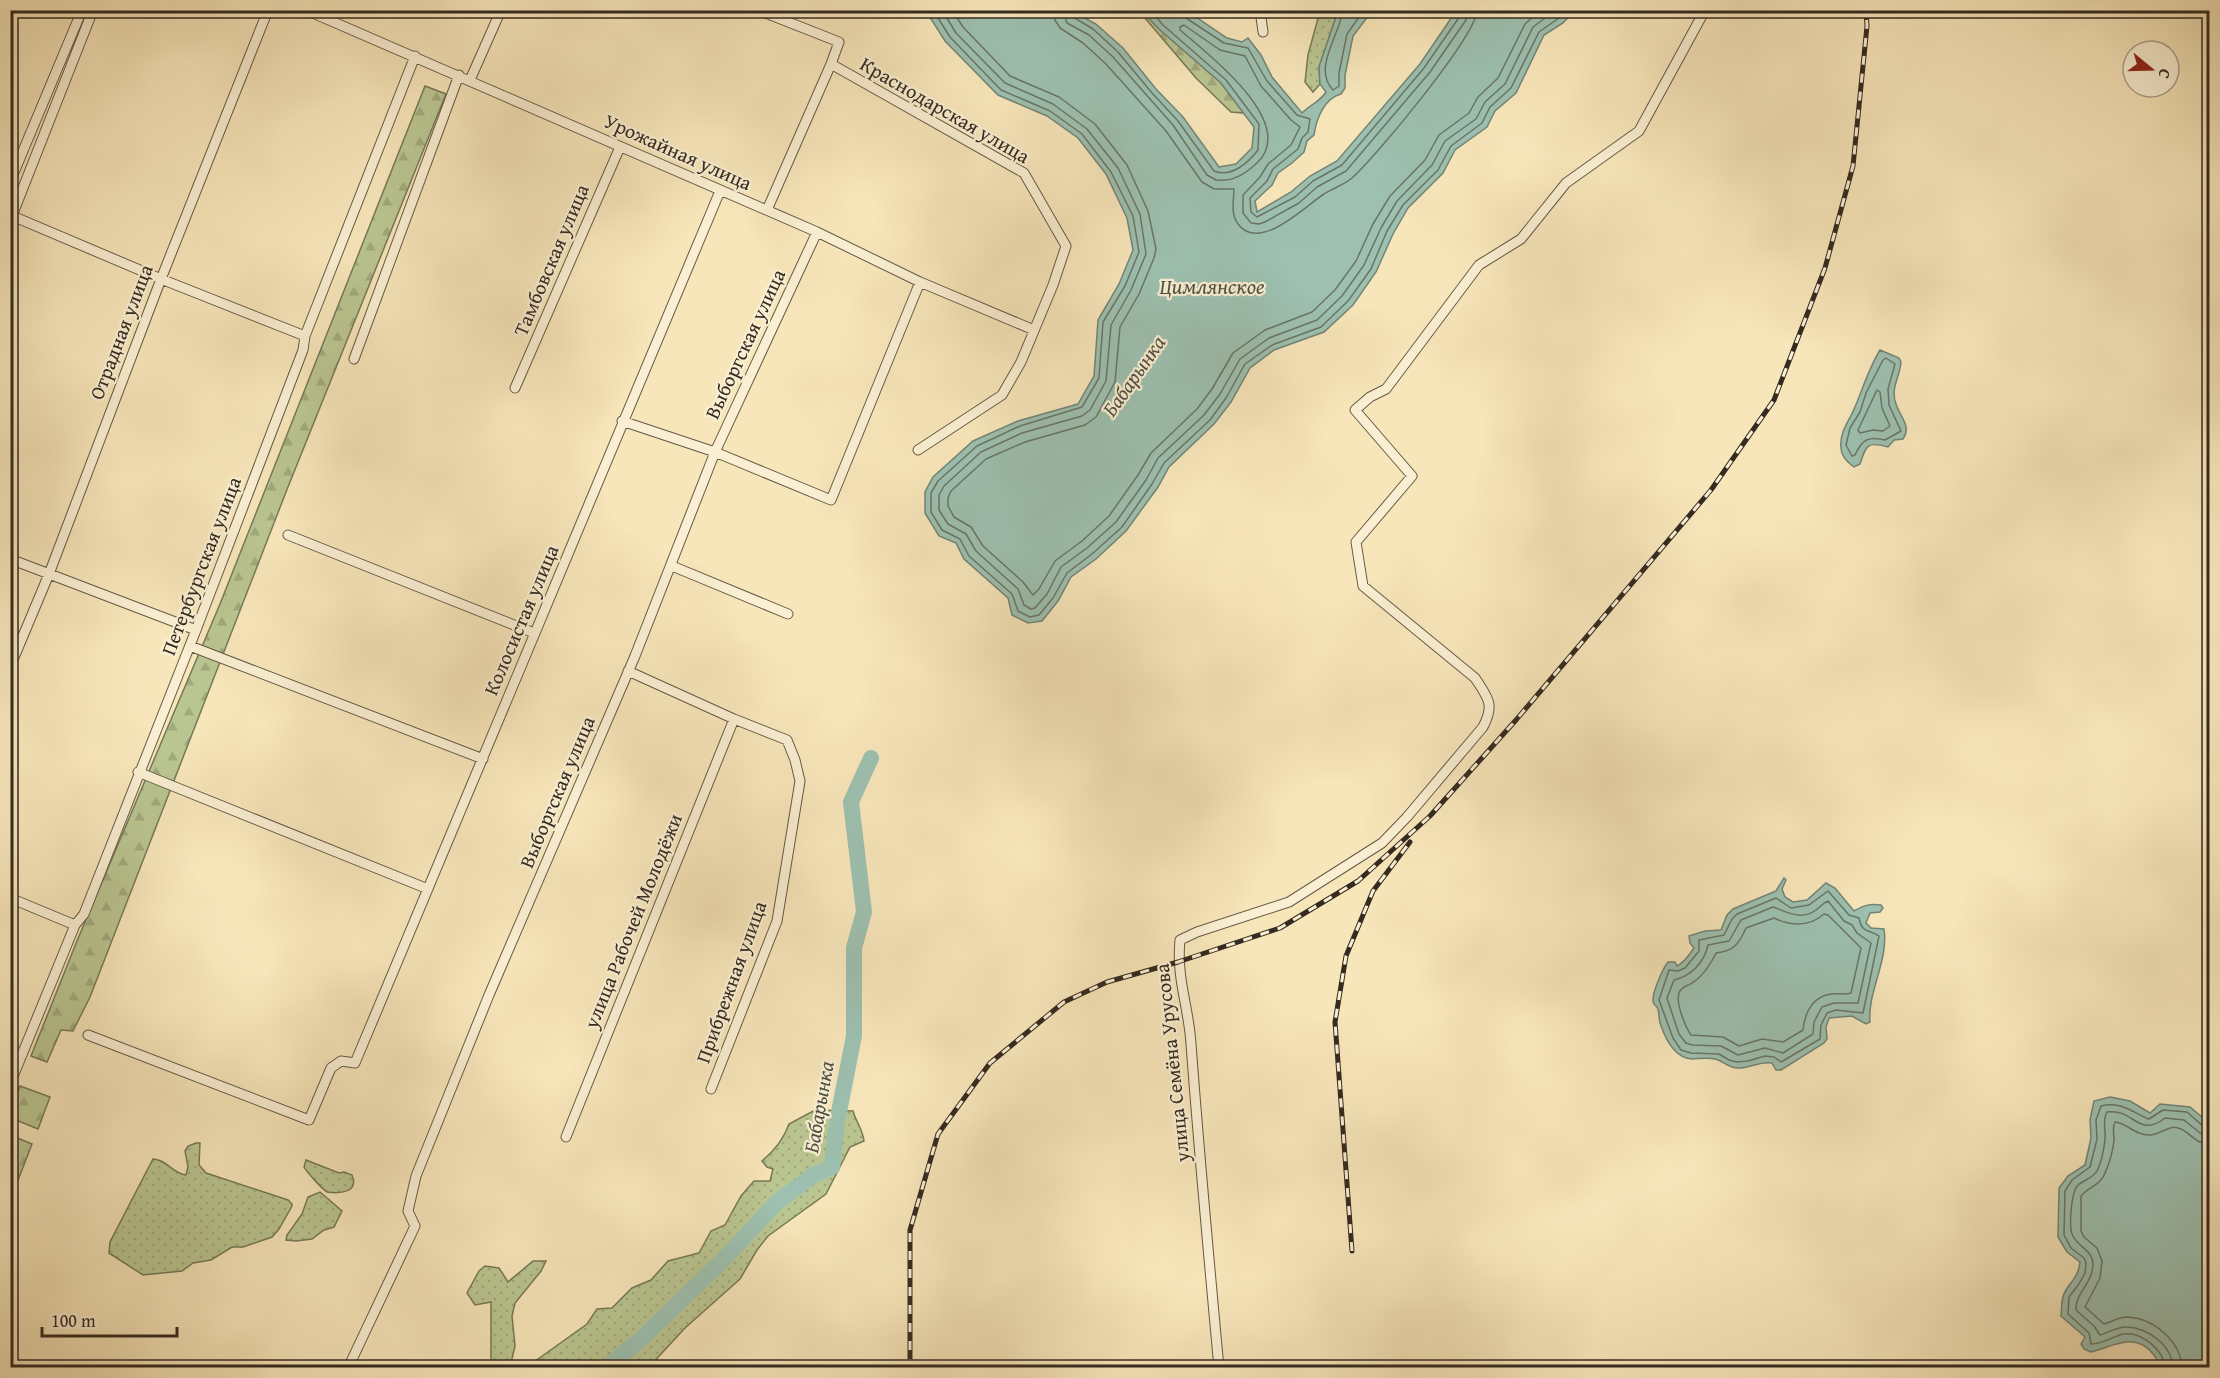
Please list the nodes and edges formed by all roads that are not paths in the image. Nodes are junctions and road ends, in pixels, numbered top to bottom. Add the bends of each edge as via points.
1 (81, 10) edge
2 (93, 10) edge
3 (268, 10) edge
4 (306, 10) edge
5 (501, 10) edge
6 (758, 10) edge
7 (1260, 10) edge
8 (1704, 10) edge
9 (328, 15) edge
10 (1263, 32) dead end
11 (415, 56) junction
12 (831, 64) junction
13 (459, 75) junction
14 (470, 80) junction
15 (620, 147) junction
16 (10, 182) edge
17 (720, 191) junction
18 (767, 210) junction
19 (11, 217) edge
20 (817, 232) junction
21 (161, 279) junction
22 (920, 282) junction
23 (1034, 330) junction
24 (305, 336) junction
25 (354, 359) dead end
26 (515, 388) dead end
27 (622, 421) junction
28 (918, 450) dead end
29 (715, 452) junction
30 (288, 535) dead end
31 (10, 559) edge
32 (672, 566) junction
33 (49, 574) junction
34 (788, 614) dead end
35 (196, 630) junction
36 (534, 633) junction
37 (190, 646) junction
38 (10, 667) edge
39 (628, 671) junction
40 (734, 719) junction
41 (483, 759) junction
42 (138, 772) junction
43 (428, 889) junction
44 (10, 898) edge
45 (75, 925) junction
46 (88, 1035) dead end
47 (10, 1084) edge
48 (711, 1089) dead end
49 (566, 1137) dead end
50 (348, 1368) edge
51 (1219, 1368) edge

1 - 16 street
2 - 19 street
3 - 21 street, Отрадная улица
4 - 9 street, Урожайная улица
5 - 14 street
6 - 12 street, Краснодарская улица via 839,42
7 - 10 street
8 - 51 street, улица Семёна Урусова via 1639,131 1566,183 1521,239 1479,265 1386,389 1355,410 1412,476 1356,542 1363,586 1475,678 1486,694 1490,714 1382,843 1289,902 1180,940 1178,962 1191,1039
9 - 11 street, Урожайная улица
11 - 13 street, Урожайная улица
11 - 24 street, Петербургская улица
12 - 18 street
12 - 23 street, Краснодарская улица via 1024,173 1066,246
13 - 14 street, Урожайная улица
13 - 25 street
14 - 15 street, Урожайная улица
15 - 17 street, Урожайная улица
15 - 26 street, Тамбовская улица
17 - 18 street, Урожайная улица
17 - 27 street, Колосистая улица
18 - 20 street, Урожайная улица
19 - 21 street
20 - 22 street, Урожайная улица
20 - 29 street, Выборгская улица
21 - 24 street
21 - 33 street, Отрадная улица
22 - 23 street, Урожайная улица
22 - 29 street via 831,500
23 - 28 street, Краснодарская улица via 1002,396
24 - 35 street, Петербургская улица
27 - 29 street
27 - 36 street, Колосистая улица
29 - 32 street, Выборгская улица
30 - 36 street
31 - 33 street
32 - 34 street
32 - 39 street, Выборгская улица
33 - 35 street
33 - 38 street, Отрадная улица
35 - 37 street, Петербургская улица
36 - 41 street, Колосистая улица
37 - 41 street
37 - 42 street, Петербургская улица
39 - 40 street, Прибрежная улица
39 - 50 street, Выборгская улица via 489,994 416,1176 408,1211 415,1226
40 - 48 street, Прибрежная улица via 787,740 800,781 777,921
40 - 49 street, улица Рабочей Молодёжи
41 - 43 street, Колосистая улица
42 - 43 street
42 - 45 street, Петербургская улица via 84,914
43 - 46 street, Колосистая улица via 355,1063 341,1061 331,1068 309,1120
44 - 45 street
45 - 47 street, Петербургская улица

